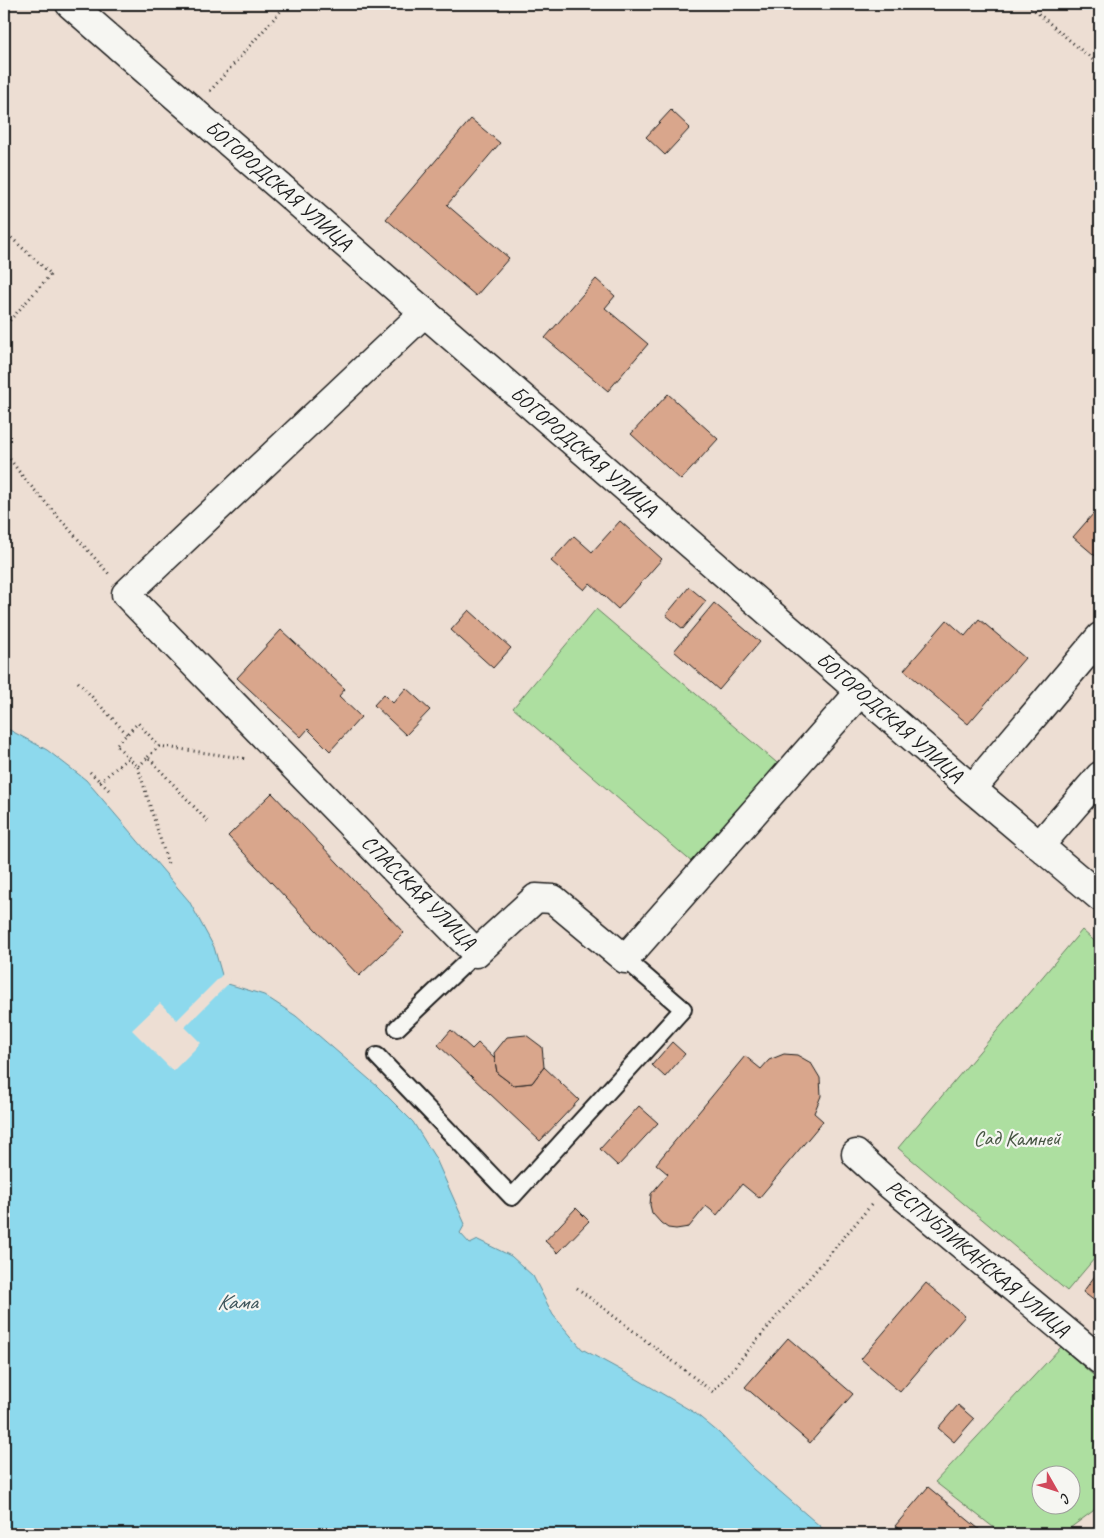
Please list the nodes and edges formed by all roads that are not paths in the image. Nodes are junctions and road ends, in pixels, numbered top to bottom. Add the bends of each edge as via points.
1 (70, 4) edge
2 (425, 312) junction
3 (1100, 637) edge
4 (860, 692) junction
5 (1100, 776) edge
6 (972, 789) junction
7 (1040, 846) junction
8 (1100, 896) edge
9 (476, 953) junction
10 (625, 959) junction
11 (397, 1028) dead end
12 (377, 1056) dead end
13 (856, 1154) dead end
14 (1100, 1360) edge

1 - 2 street, БОГОРОДСКАЯ УЛИЦА
2 - 4 street, БОГОРОДСКАЯ УЛИЦА
2 - 9 street, СПАССКАЯ УЛИЦА via 126,594
3 - 6 street
4 - 6 street, БОГОРОДСКАЯ УЛИЦА
4 - 10 street
5 - 7 street
6 - 7 street, БОГОРОДСКАЯ УЛИЦА
7 - 8 street, БОГОРОДСКАЯ УЛИЦА
9 - 10 street, СПАССКАЯ УЛИЦА via 536,898 553,899
9 - 11 lane
10 - 12 lane via 683,1009 512,1197
13 - 14 street, РЕСПУБЛИКАНСКАЯ УЛИЦА

